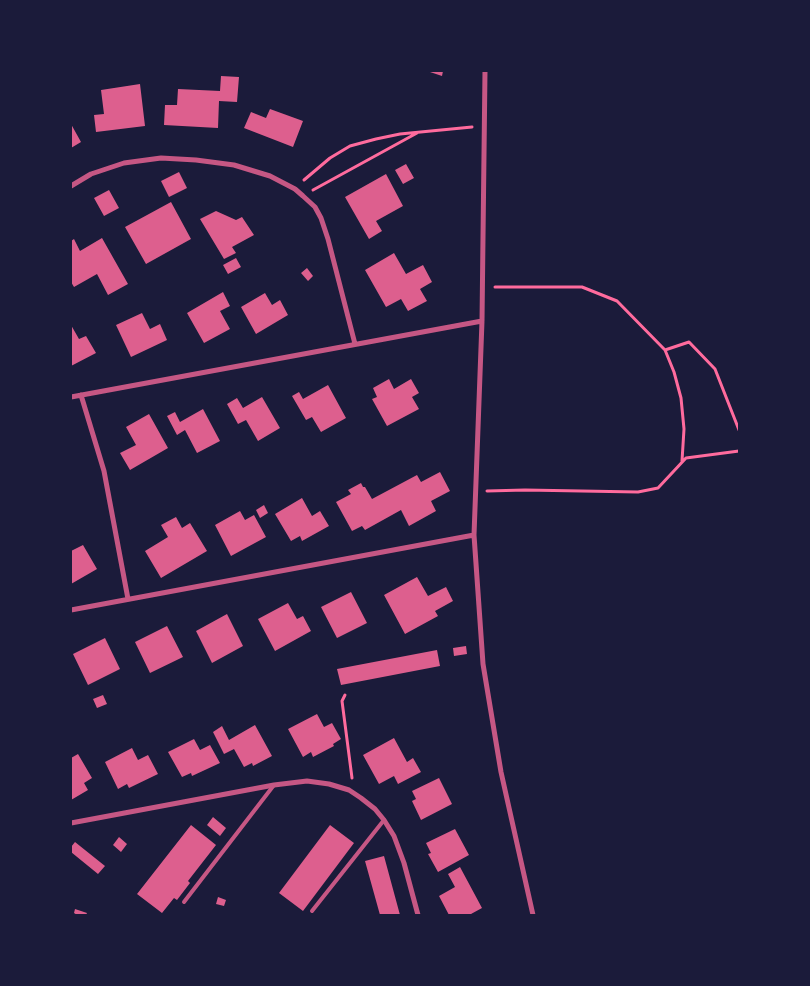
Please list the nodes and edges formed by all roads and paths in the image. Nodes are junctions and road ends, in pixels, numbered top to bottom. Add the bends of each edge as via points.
1 (485, 71) edge
2 (484, 126) junction
3 (418, 132) junction
4 (71, 186) edge
5 (294, 189) junction
6 (303, 196) junction
7 (482, 287) junction
8 (482, 321) junction
9 (355, 344) junction
10 (665, 350) junction
11 (81, 395) junction
12 (71, 397) edge
13 (739, 430) edge
14 (739, 451) edge
15 (682, 462) junction
16 (476, 492) junction
17 (474, 535) junction
18 (128, 599) junction
19 (71, 610) edge
20 (345, 695) dead end
21 (352, 778) dead end
22 (274, 786) junction
23 (384, 820) junction
24 (71, 823) edge
25 (184, 902) dead end
26 (312, 911) dead end
27 (418, 915) edge
28 (533, 915) edge

1 - 2 street
2 - 3 path
2 - 7 street
3 - 5 path via 350,146 330,158
3 - 6 path
4 - 5 street via 91,174 124,163 162,158 234,165 270,176
5 - 6 street
6 - 9 street via 321,218
7 - 8 street
7 - 10 path via 582,287 617,300
8 - 9 street
8 - 16 street
9 - 11 street
10 - 13 path via 689,342 715,369
10 - 15 path via 681,398 684,429
11 - 12 street
11 - 18 street via 104,471
14 - 15 path via 686,458
15 - 16 path via 658,488 638,492
16 - 17 street
17 - 18 street
17 - 28 street via 483,664 501,772
18 - 19 street
20 - 21 path via 342,701
22 - 23 street via 307,781 349,790
22 - 24 street
22 - 25 lane
23 - 26 lane
23 - 27 street via 404,863

